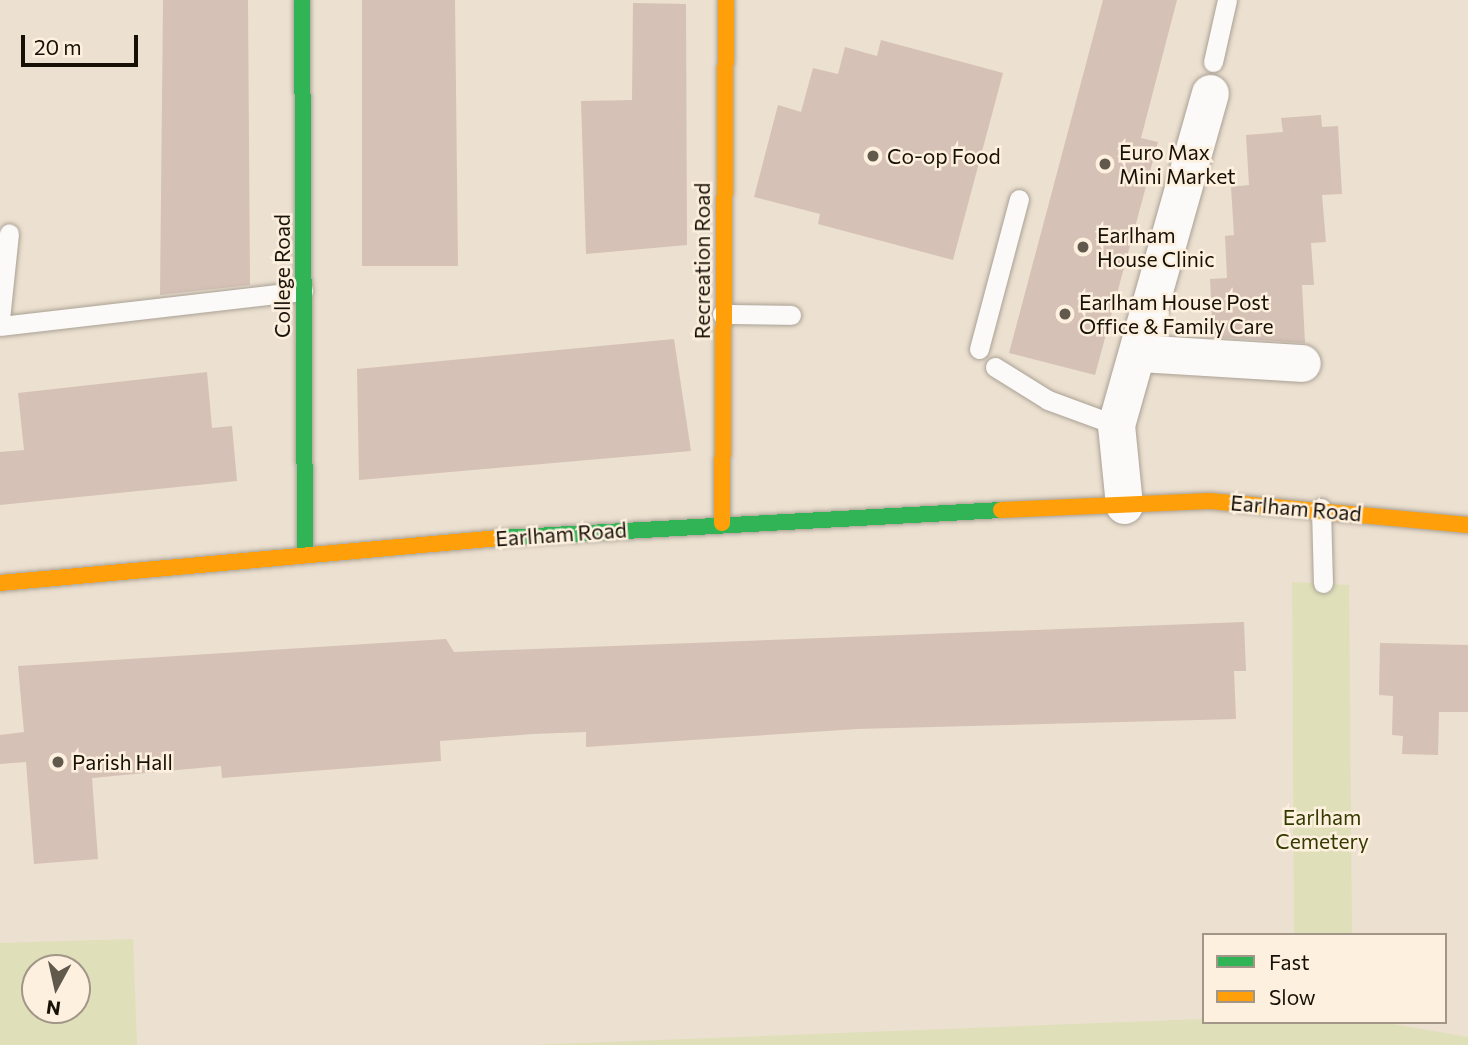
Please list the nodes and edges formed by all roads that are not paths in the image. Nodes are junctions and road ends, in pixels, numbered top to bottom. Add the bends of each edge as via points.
1 (302, 0) edge
2 (726, 0) edge
3 (1227, 0) edge
4 (1212, 78) joint
5 (1019, 199) dead end
6 (9, 233) dead end
7 (303, 291) junction
8 (722, 314) junction
9 (791, 315) dead end
10 (0, 319) edge
11 (0, 326) edge
12 (979, 349) dead end
13 (1138, 353) junction
14 (1302, 363) dead end
15 (995, 367) dead end
16 (1116, 425) junction
17 (1124, 505) junction
18 (1321, 508) junction
19 (722, 523) junction
20 (1468, 525) edge
21 (305, 552) junction
22 (0, 583) edge
23 (1323, 583) dead end

1 - 7 main road, College Road
2 - 8 main road, Recreation Road
3 - 4 lane
4 - 13 street
5 - 12 lane
6 - 10 lane
7 - 11 lane
7 - 21 main road, College Road
8 - 9 lane
8 - 19 main road, Recreation Road
13 - 14 street
13 - 16 street
15 - 16 lane via 1048,400
16 - 17 street
17 - 18 main road, Earlham Road via 1210,501
17 - 19 main road, Earlham Road
18 - 20 main road, Earlham Road
18 - 23 lane
19 - 21 main road, Earlham Road
21 - 22 main road, Earlham Road

